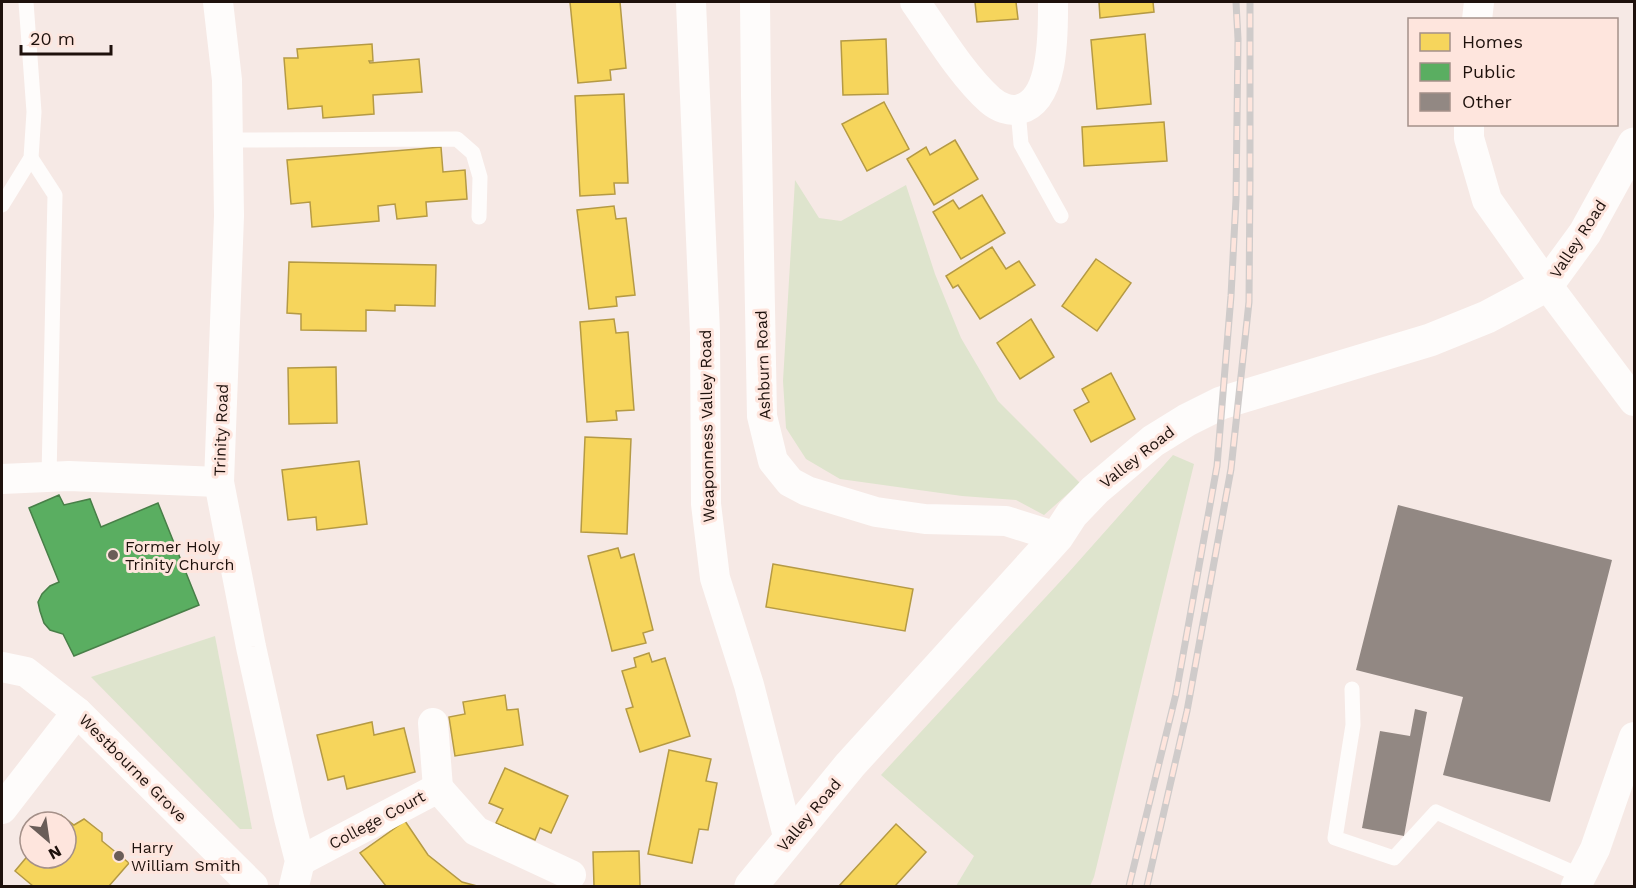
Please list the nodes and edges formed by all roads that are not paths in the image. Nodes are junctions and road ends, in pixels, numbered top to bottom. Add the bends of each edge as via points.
1 (26, 2) edge
2 (218, 2) edge
3 (691, 2) edge
4 (755, 2) edge
5 (915, 2) edge
6 (1053, 2) edge
7 (1479, 2) edge
8 (1477, 18) edge
9 (1018, 110) junction
10 (1469, 126) edge
11 (228, 140) junction
12 (1635, 144) edge
13 (31, 158) junction
14 (2, 205) edge
15 (1061, 216) dead end
16 (479, 217) dead end
17 (1547, 285) junction
18 (1635, 401) edge
19 (49, 477) junction
20 (2, 479) edge
21 (219, 482) junction
22 (1057, 537) junction
23 (2, 667) edge
24 (1352, 689) dead end
25 (77, 712) junction
26 (433, 723) dead end
27 (1635, 737) edge
28 (438, 788) junction
29 (2, 809) edge
30 (789, 840) junction
31 (297, 874) edge
32 (571, 875) dead end
33 (1579, 881) edge
34 (253, 886) edge
35 (751, 886) edge

1 - 13 lane via 34,112
2 - 11 street, Trinity Road via 227,80
3 - 30 street, Weaponness Valley Road via 705,333 706,504 716,578 749,685
4 - 22 street, Ashburn Road via 762,416 773,461 790,482 876,512 925,519 1006,521
5 - 9 street via 990,100
6 - 9 street via 1053,43 1042,91 1036,100
7 - 8 street
9 - 15 lane via 1021,144
10 - 17 street via 1487,200
11 - 16 lane via 457,139 473,153 480,177
11 - 21 street, Trinity Road
12 - 17 street, Valley Road via 1585,233
13 - 14 lane
13 - 19 lane via 55,195
17 - 18 street
17 - 22 street, Valley Road via 1486,317 1430,340 1221,404 1187,420 1153,441 1095,490
19 - 20 street
19 - 21 street
21 - 31 street, Trinity Road via 289,818
22 - 30 street, Valley Road via 850,765
23 - 25 street, Westbourne Grove via 26,672
24 - 33 lane via 1353,725 1335,838 1394,858 1436,813
25 - 29 street
25 - 34 street, Westbourne Grove
26 - 28 street
27 - 33 street via 1595,849
28 - 31 street, College Court
28 - 32 street, College Court via 476,831
30 - 35 street, Valley Road

